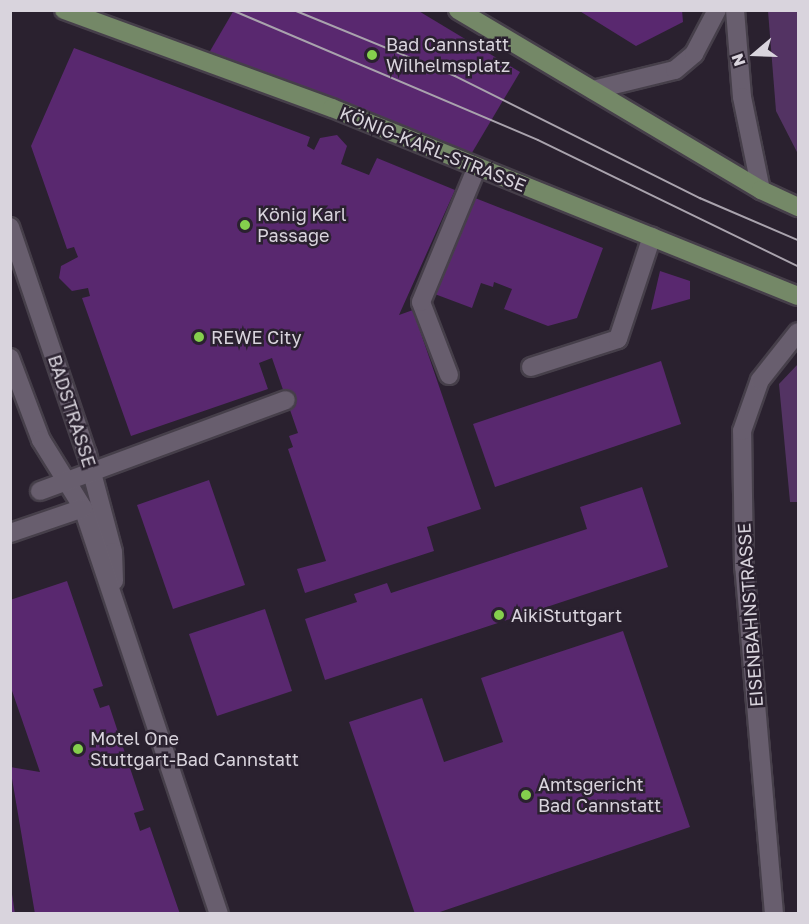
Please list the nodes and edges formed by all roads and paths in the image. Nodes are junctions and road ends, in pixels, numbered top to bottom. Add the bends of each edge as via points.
1 (64, 10) edge
2 (458, 10) edge
3 (717, 10) edge
4 (735, 10) edge
5 (593, 90) junction
6 (477, 167) junction
7 (761, 190) junction
8 (798, 207) edge
9 (10, 227) edge
10 (652, 236) junction
11 (798, 296) edge
12 (798, 332) edge
13 (10, 358) edge
14 (531, 367) dead end
15 (448, 375) dead end
16 (286, 400) dead end
17 (92, 472) junction
18 (68, 480) junction
19 (40, 491) dead end
20 (83, 508) junction
21 (10, 533) edge
22 (115, 600) junction
23 (219, 914) edge
24 (774, 914) edge

1 - 6 main road, KÖNIG-KARL-STRASSE via 332,108
2 - 5 main road
3 - 5 street via 694,54 675,70
4 - 7 street via 742,97
5 - 7 main road
6 - 10 main road, KÖNIG-KARL-STRASSE
6 - 15 street via 421,302
7 - 8 main road
9 - 17 street, BADSTRASSE
10 - 11 main road, KÖNIG-KARL-STRASSE
10 - 14 street via 618,339
12 - 24 street, EISENBAHNSTRASSE via 760,380 742,431 744,567
13 - 18 street, BADSTRASSE via 41,440
16 - 17 street
17 - 18 street
17 - 22 street, BADSTRASSE via 113,552
18 - 19 street
18 - 20 street, BADSTRASSE
20 - 21 street
20 - 22 street, BADSTRASSE
22 - 23 street, BADSTRASSE

